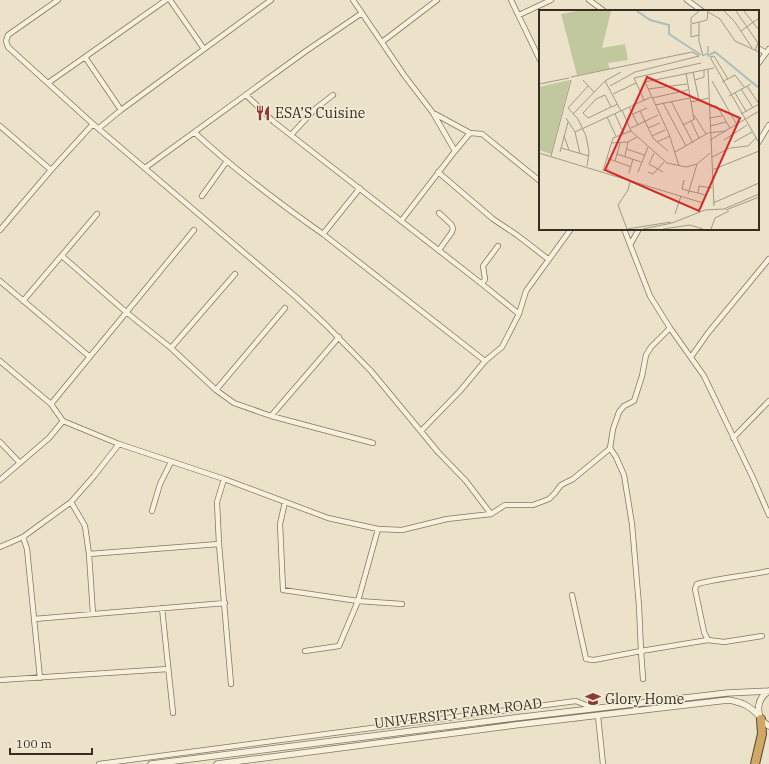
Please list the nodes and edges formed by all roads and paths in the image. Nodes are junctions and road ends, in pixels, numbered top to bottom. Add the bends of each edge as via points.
1 (58, 0) edge
2 (166, 0) edge
3 (170, 0) edge
4 (271, 0) edge
5 (353, 0) edge
6 (511, 0) edge
7 (550, 0) edge
8 (589, 0) edge
9 (687, 0) edge
10 (434, 1) edge
11 (603, 10) edge
12 (701, 10) edge
13 (362, 13) junction
14 (519, 15) junction
15 (382, 42) junction
16 (204, 49) junction
17 (759, 49) edge
18 (769, 49) edge
19 (766, 53) junction
20 (85, 57) junction
21 (539, 58) edge
22 (759, 63) edge
23 (48, 84) junction
24 (246, 95) junction
25 (333, 95) dead end
26 (121, 110) junction
27 (433, 113) junction
28 (93, 124) junction
29 (769, 125) edge
30 (0, 126) edge
31 (99, 128) junction
32 (195, 133) junction
33 (470, 133) junction
34 (291, 134) junction
35 (759, 141) edge
36 (455, 150) junction
37 (227, 161) junction
38 (145, 168) junction
39 (51, 170) junction
40 (438, 172) junction
41 (539, 180) edge
42 (360, 188) junction
43 (202, 196) dead end
44 (439, 213) dead end
45 (97, 214) dead end
46 (401, 221) junction
47 (0, 230) edge
48 (194, 230) dead end
49 (570, 230) edge
50 (624, 230) edge
51 (638, 230) edge
52 (323, 234) junction
53 (630, 245) junction
54 (498, 246) dead end
55 (438, 250) junction
56 (62, 256) junction
57 (548, 259) junction
58 (769, 259) edge
59 (235, 274) dead end
60 (0, 281) edge
61 (482, 284) junction
62 (24, 301) junction
63 (285, 308) dead end
64 (126, 312) junction
65 (519, 314) junction
66 (670, 328) junction
67 (339, 337) junction
68 (171, 348) junction
69 (90, 357) junction
70 (691, 357) junction
71 (0, 361) edge
72 (485, 361) junction
73 (216, 390) junction
74 (769, 401) edge
75 (50, 404) junction
76 (271, 416) junction
77 (63, 421) junction
78 (421, 431) junction
79 (733, 438) junction
80 (0, 442) edge
81 (374, 443) dead end
82 (119, 444) junction
83 (610, 448) junction
84 (171, 462) junction
85 (20, 463) junction
86 (0, 480) edge
87 (224, 480) junction
88 (72, 502) junction
89 (285, 502) junction
90 (152, 511) dead end
91 (491, 514) junction
92 (769, 515) edge
93 (378, 529) junction
94 (23, 537) junction
95 (219, 544) junction
96 (0, 547) edge
97 (89, 554) junction
98 (769, 571) edge
99 (572, 595) dead end
100 (358, 601) junction
101 (225, 603) junction
102 (402, 604) dead end
103 (162, 608) junction
104 (93, 614) junction
105 (34, 618) junction
106 (762, 636) dead end
107 (708, 640) junction
108 (305, 651) dead end
109 (641, 651) junction
110 (168, 669) junction
111 (40, 678) junction
112 (642, 679) dead end
113 (0, 680) edge
114 (231, 684) dead end
115 (769, 691) edge
116 (594, 708) junction
117 (173, 713) dead end
118 (598, 716) junction
119 (760, 718) junction
120 (769, 726) edge
121 (99, 764) edge
122 (151, 764) edge
123 (217, 764) edge
124 (603, 764) edge
125 (755, 764) edge

1 - 23 street via 8,34 6,41 13,53
2 - 20 street
3 - 16 street
4 - 16 street
5 - 13 street
6 - 14 street
7 - 14 street
8 - 11 street
9 - 12 street
10 - 15 street
13 - 15 street
13 - 24 street
14 - 21 street
15 - 27 street
16 - 26 street
17 - 19 street
18 - 19 street
19 - 22 street
20 - 23 street
20 - 26 street
23 - 28 street
24 - 32 street
24 - 34 street via 274,122
25 - 34 street via 314,109
26 - 31 street
27 - 33 street
27 - 36 street
28 - 31 street
28 - 39 street
29 - 35 street
30 - 39 street
31 - 38 street
32 - 37 street
32 - 38 street
33 - 36 street
33 - 41 street via 482,134
34 - 42 street
36 - 40 street
37 - 43 street
37 - 52 street
38 - 67 street
39 - 47 street
40 - 46 street
40 - 57 street via 493,219
42 - 46 street
42 - 52 street
44 - 55 street via 453,228
45 - 56 street
46 - 55 street
48 - 64 street
49 - 57 street
50 - 53 street
51 - 53 street
52 - 72 street
53 - 66 street via 650,296
54 - 61 street via 483,266 485,279
55 - 61 street
56 - 62 street
56 - 64 street
57 - 65 street via 526,291
58 - 70 street
59 - 68 street
60 - 62 street
61 - 65 street
62 - 69 street
63 - 73 street
64 - 68 street
64 - 69 street
65 - 72 street via 502,347
66 - 70 street
66 - 83 street via 651,347 646,356 634,401 618,412
67 - 76 street
67 - 78 street
68 - 73 street
69 - 75 street
70 - 79 street via 704,376
71 - 75 street
72 - 78 street
73 - 76 street via 234,403
74 - 79 street
75 - 77 street
76 - 81 street
77 - 82 street
77 - 85 street via 49,438
78 - 91 street via 466,481
79 - 92 street
80 - 85 street
82 - 84 street
82 - 88 street
83 - 91 street via 573,479 561,485 549,499 533,505 505,505
83 - 109 street via 624,475 632,524
84 - 87 street
84 - 90 street via 160,484
85 - 86 street
87 - 89 street
87 - 95 street via 217,502
88 - 94 street
88 - 97 street via 85,526
89 - 93 street via 328,518
89 - 100 street via 280,524 283,590
91 - 93 street via 447,519 402,530
93 - 100 street
94 - 96 street
94 - 105 street via 27,549
95 - 97 street
95 - 101 street
97 - 104 street
98 - 107 street via 697,584 695,589
99 - 109 street via 586,659 594,660
100 - 102 street
100 - 108 street via 339,646
101 - 103 street
101 - 114 street
103 - 104 street
103 - 110 street
104 - 105 street
105 - 111 street
106 - 107 street via 724,642
107 - 109 street
109 - 112 street
110 - 111 street
110 - 117 street
111 - 113 street
115 - 116 street, UNIVERSITY FARM ROAD via 727,693
115 - 119 street via 760,702
116 - 121 street via 576,701
116 - 122 street, UNIVERSITY FARM ROAD
118 - 119 street, UNIVERSITY FARM ROAD via 728,700 751,707
118 - 123 street, UNIVERSITY FARM ROAD
118 - 124 street
119 - 120 street, UNIVERSITY FARM ROAD
119 - 125 highway via 762,734

